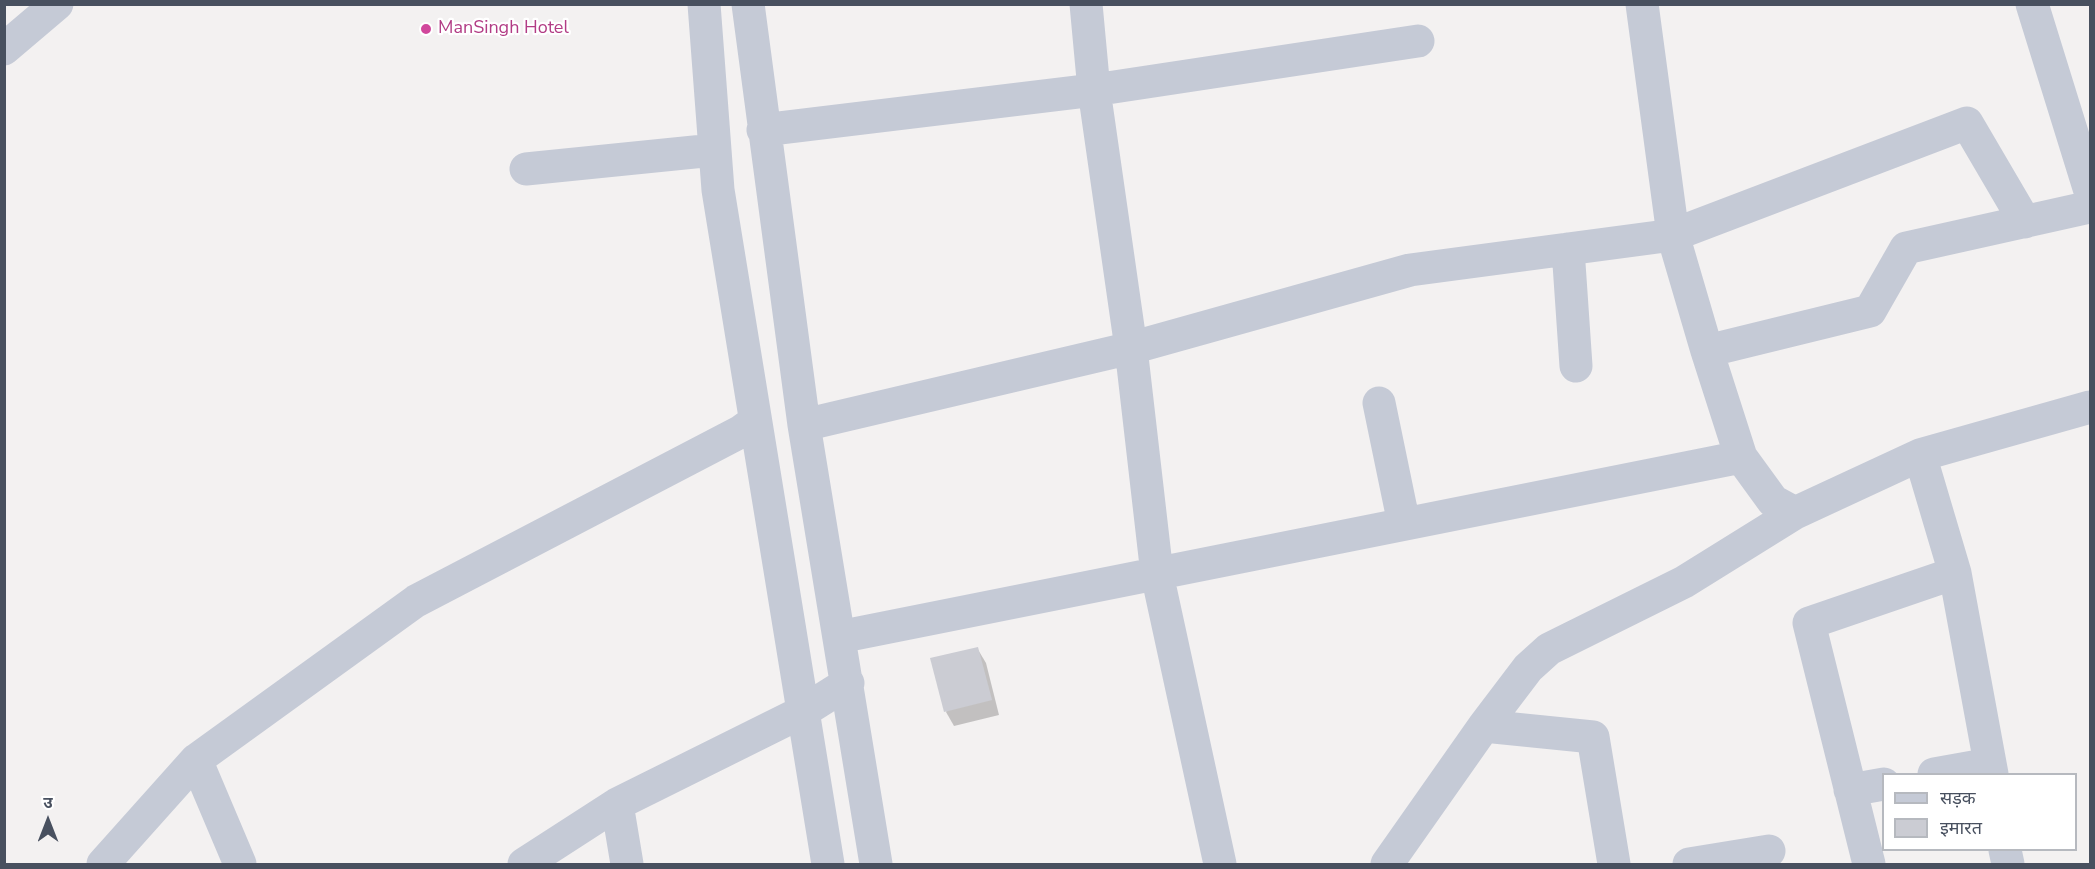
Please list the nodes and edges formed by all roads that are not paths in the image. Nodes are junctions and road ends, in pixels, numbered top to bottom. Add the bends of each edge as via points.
1 (57, 4) edge
2 (704, 4) edge
3 (748, 4) edge
4 (1086, 4) edge
5 (1642, 4) edge
6 (2032, 4) edge
7 (13, 31) edge
8 (1418, 41) dead end
9 (1094, 90) junction
10 (763, 130) junction
11 (714, 150) junction
12 (526, 169) dead end
13 (2091, 191) edge
14 (2091, 207) edge
15 (2025, 222) junction
16 (1673, 235) junction
17 (1568, 249) junction
18 (1131, 348) junction
19 (1707, 351) junction
20 (1576, 366) dead end
21 (1379, 403) dead end
22 (2091, 407) edge
23 (755, 421) junction
24 (804, 424) junction
25 (1920, 455) junction
26 (1741, 457) junction
27 (1777, 500) junction
28 (1404, 524) junction
29 (1955, 573) junction
30 (1157, 574) junction
31 (839, 637) junction
32 (848, 683) junction
33 (802, 712) junction
34 (1484, 726) junction
35 (196, 760) junction
36 (1991, 769) edge
37 (1945, 773) edge
38 (1882, 784) edge
39 (1850, 790) junction
40 (617, 804) junction
41 (1769, 851) dead end
42 (103, 864) edge
43 (240, 864) edge
44 (524, 864) edge
45 (627, 864) edge
46 (828, 864) edge
47 (876, 864) edge
48 (1220, 864) edge
49 (1387, 864) edge
50 (1614, 864) edge
51 (1689, 864) edge
52 (1869, 864) edge

1 - 7 street
2 - 11 street
3 - 10 street
4 - 9 street
5 - 16 street
6 - 13 street
8 - 9 street
9 - 10 street
9 - 18 street
10 - 24 street
11 - 12 street
11 - 23 street
14 - 15 street
15 - 16 street via 1966,123
15 - 19 street via 1906,248 1870,311
16 - 17 street
16 - 19 street
17 - 18 street via 1410,270
17 - 20 street
18 - 24 street
18 - 30 street
19 - 26 street
21 - 28 street
22 - 25 street
23 - 33 street
23 - 35 street via 416,601
24 - 31 street
25 - 27 street
25 - 29 street
26 - 27 street
26 - 28 street
27 - 34 street via 1684,582 1549,649 1528,668
28 - 30 street
29 - 36 street
29 - 39 street via 1809,623
30 - 31 street
30 - 48 street
31 - 32 street
32 - 33 street
32 - 47 street
33 - 40 street
33 - 46 street
34 - 49 street
34 - 50 street via 1593,737
35 - 42 street
35 - 43 street
36 - 37 street
38 - 39 street
39 - 52 street
40 - 44 street
40 - 45 street
41 - 51 street

